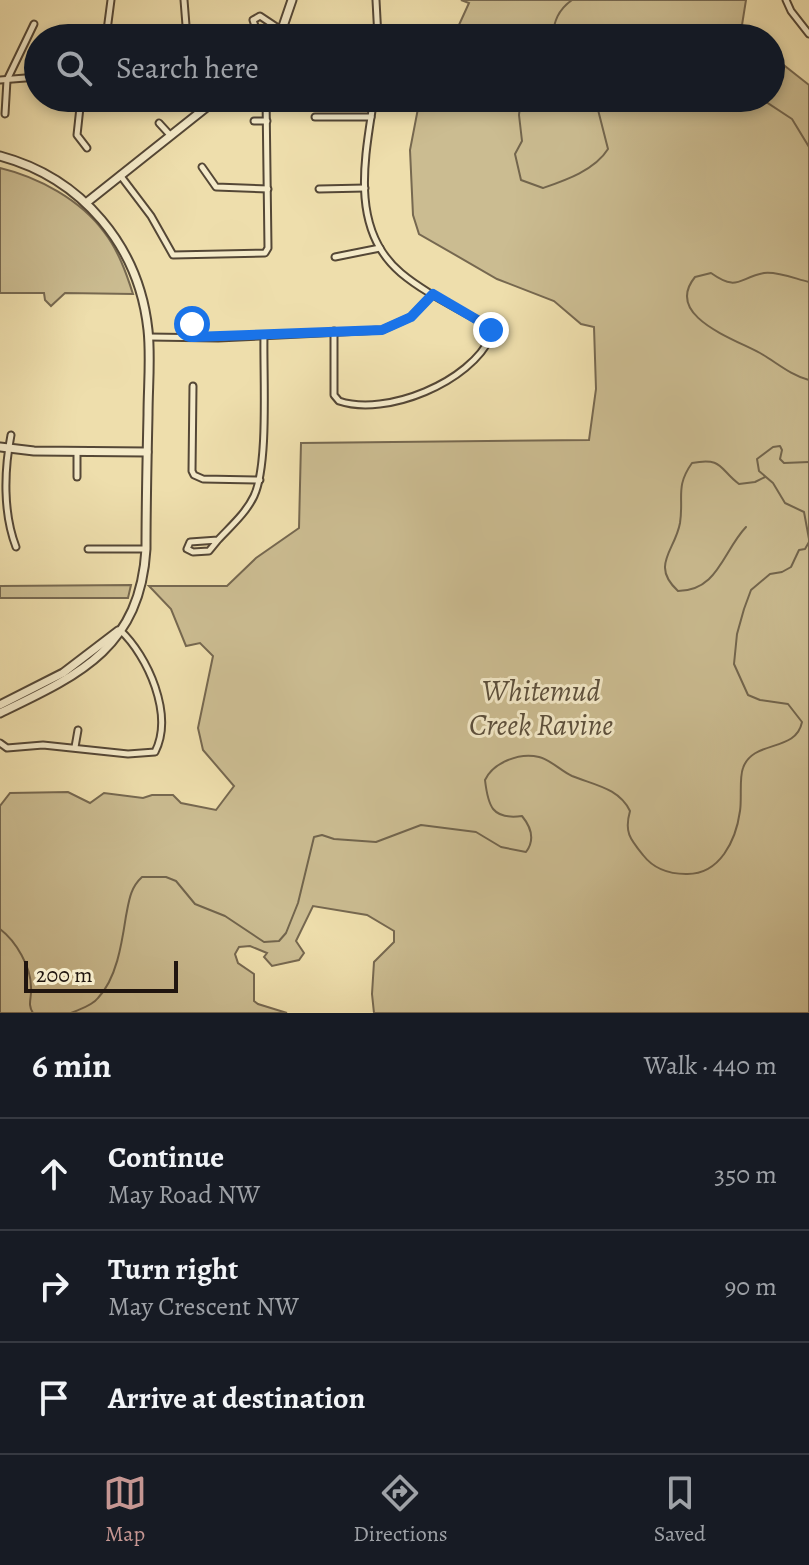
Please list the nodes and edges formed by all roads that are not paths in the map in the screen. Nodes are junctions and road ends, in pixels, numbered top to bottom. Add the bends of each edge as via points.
1 (111, 0) edge
2 (184, 0) edge
3 (292, 0) edge
4 (376, 0) edge
5 (786, 0) edge
6 (108, 24) edge
7 (186, 24) edge
8 (254, 24) edge
9 (268, 24) edge
10 (283, 24) edge
11 (377, 24) edge
12 (809, 34) edge
13 (24, 42) edge
14 (24, 78) edge
15 (3, 80) edge
16 (79, 112) edge
17 (200, 112) edge
18 (267, 112) edge
19 (372, 112) edge
20 (5, 114) dead end
21 (315, 117) dead end
22 (371, 117) junction
23 (254, 121) dead end
24 (267, 121) junction
25 (159, 123) dead end
26 (170, 135) junction
27 (87, 148) dead end
28 (0, 156) edge
29 (202, 167) dead end
30 (120, 175) junction
31 (365, 188) junction
32 (268, 189) junction
33 (319, 189) dead end
34 (86, 203) junction
35 (380, 248) junction
36 (335, 257) dead end
37 (433, 294) junction
38 (192, 324) dead end
39 (334, 331) junction
40 (264, 335) junction
41 (149, 337) junction
42 (192, 337) junction
43 (193, 386) dead end
44 (11, 435) dead end
45 (4, 447) edge
46 (77, 451) junction
47 (147, 452) junction
48 (77, 477) dead end
49 (260, 480) junction
50 (218, 540) junction
51 (16, 547) dead end
52 (88, 549) dead end
53 (146, 549) junction
54 (120, 630) junction
55 (0, 705) edge
56 (0, 713) edge
57 (78, 730) dead end
58 (0, 743) edge
59 (75, 747) junction

1 - 6 street
2 - 7 street
3 - 10 street
4 - 11 street
5 - 12 street
8 - 9 street via 260,16
13 - 15 street
14 - 15 street
15 - 20 street
16 - 27 street via 77,135
17 - 26 street
18 - 24 street
19 - 22 street
21 - 22 street
22 - 31 street
23 - 24 street
24 - 32 street
25 - 26 street
26 - 30 street
28 - 34 street via 47,175
29 - 32 street via 216,187
30 - 32 street via 177,255 265,253
30 - 34 street
31 - 33 street
31 - 35 street via 367,216
34 - 41 street via 129,261
35 - 36 street
35 - 37 street via 397,270
37 - 39 street via 395,326
37 - 39 street via 486,325 491,336 466,367 420,394 380,403 339,401 334,393
38 - 42 street
39 - 40 street
40 - 42 street
40 - 49 street
41 - 42 street
41 - 47 street
43 - 49 street via 192,473 203,479
44 - 45 street
45 - 46 street
45 - 51 street via 8,518
46 - 47 street
46 - 48 street
47 - 53 street
49 - 50 street via 249,506
50 - 50 street via 190,542 187,549 207,552
52 - 53 street
53 - 54 street via 138,594
54 - 55 street via 63,673
54 - 56 street via 80,671
54 - 59 street via 137,648 154,684 157,750 128,754
57 - 59 street
58 - 59 street via 7,748

